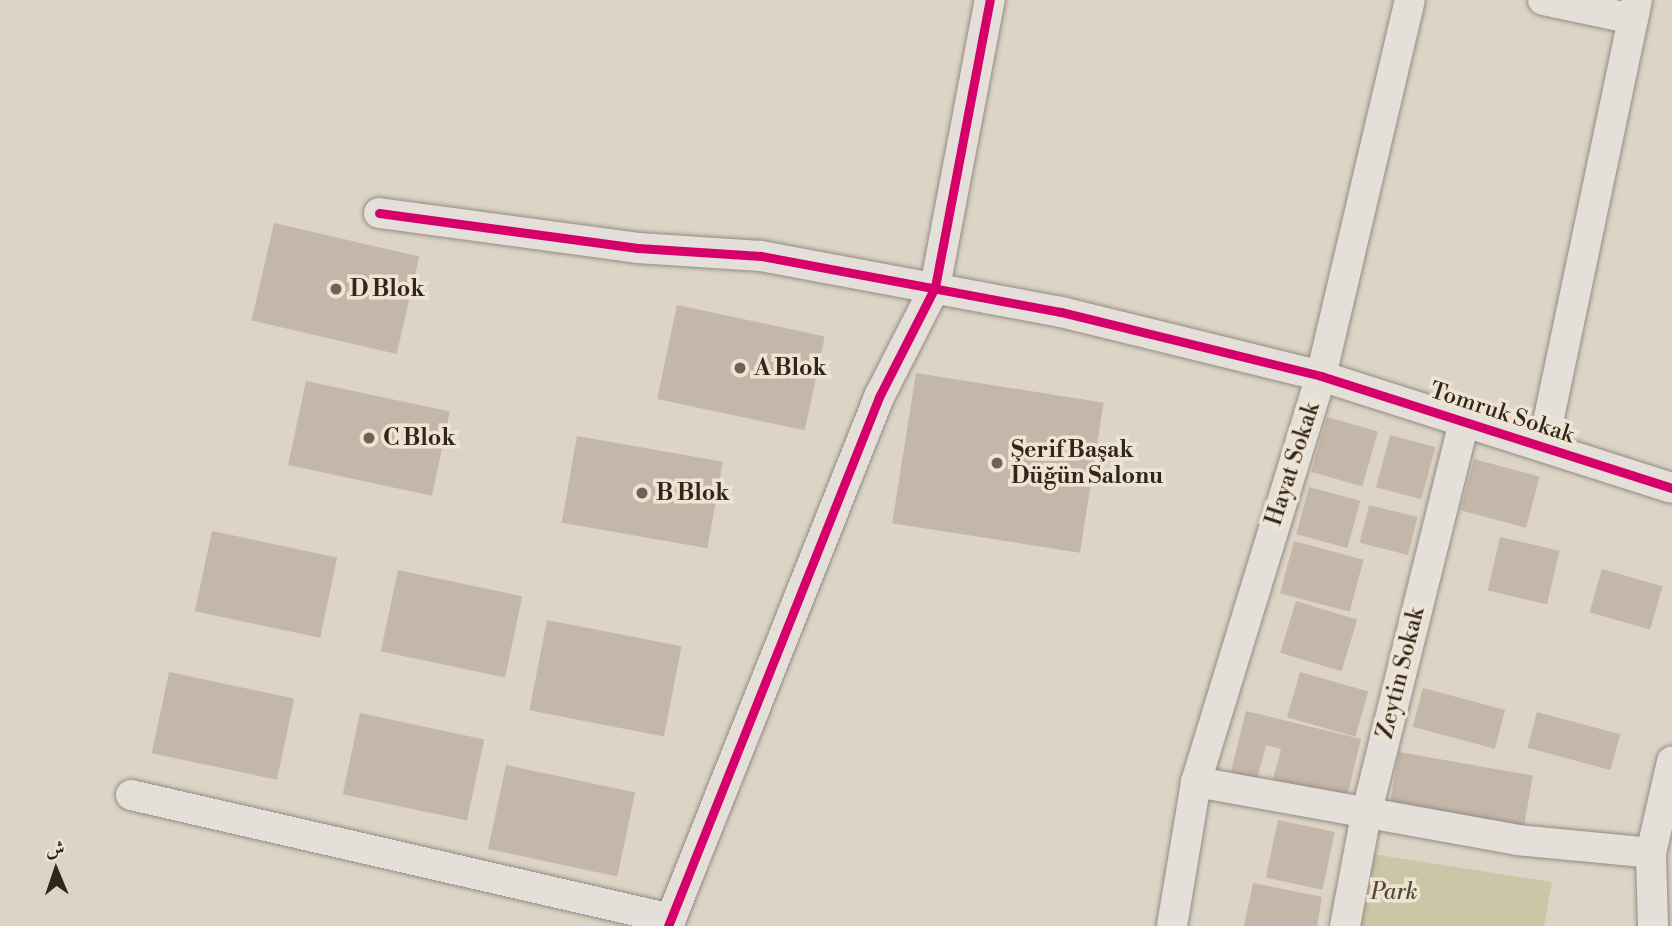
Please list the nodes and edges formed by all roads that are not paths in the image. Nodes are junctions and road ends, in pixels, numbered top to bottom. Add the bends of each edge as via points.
1 (990, 0) edge
2 (1410, 0) edge
3 (1543, 0) edge
4 (1635, 9) edge
5 (379, 213) dead end
6 (935, 287) junction
7 (1321, 376) junction
8 (1464, 421) junction
9 (1543, 446) junction
10 (1672, 488) edge
11 (1672, 761) edge
12 (1196, 782) junction
13 (131, 795) dead end
14 (1666, 813) edge
15 (1366, 816) junction
16 (1651, 853) junction
17 (669, 923) edge
18 (1172, 926) edge
19 (1345, 926) edge
20 (1653, 926) edge

1 - 6 street
2 - 7 street, Hayat Sokak
3 - 4 street
4 - 9 street
5 - 6 street, Tomruk Sokak via 638,248 761,256
6 - 7 street, Tomruk Sokak
6 - 17 street via 878,397
7 - 8 street, Tomruk Sokak
7 - 12 street, Hayat Sokak
8 - 9 street, Tomruk Sokak
8 - 15 street, Zeytin Sokak
9 - 10 street, Tomruk Sokak
11 - 14 street
12 - 15 street
12 - 18 street, Hayat Sokak
13 - 17 street
14 - 16 street
15 - 16 street
15 - 19 street, Zeytin Sokak
16 - 20 street

